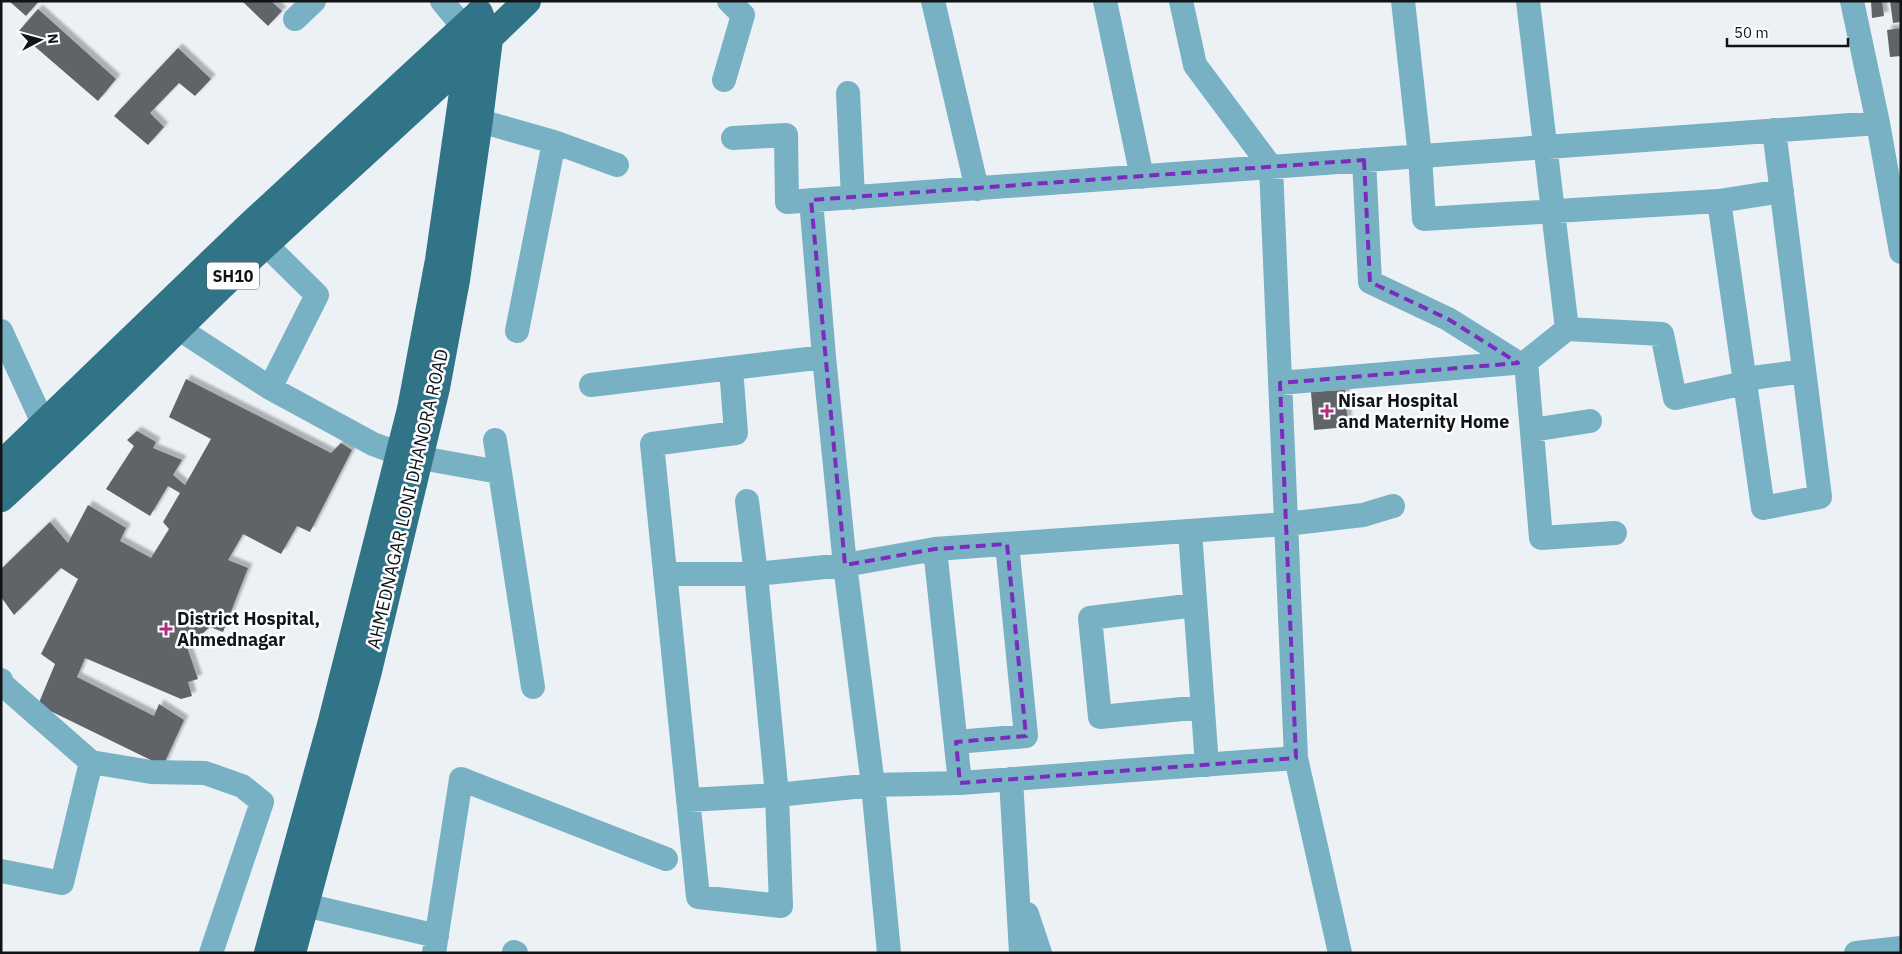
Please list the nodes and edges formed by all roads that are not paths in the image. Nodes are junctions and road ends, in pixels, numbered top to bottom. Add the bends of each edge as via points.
1 (314, 1) edge
2 (442, 1) edge
3 (527, 1) edge
4 (729, 1) edge
5 (932, 1) edge
6 (1105, 1) edge
7 (1181, 1) edge
8 (1402, 1) edge
9 (1528, 1) edge
10 (1852, 1) edge
11 (478, 14) edge
12 (295, 18) dead end
13 (489, 38) junction
14 (468, 58) junction
15 (724, 80) dead end
16 (848, 93) dead end
17 (470, 118) junction
18 (1878, 123) junction
19 (1774, 130) junction
20 (733, 138) dead end
21 (554, 142) junction
22 (1547, 147) junction
23 (1420, 156) junction
24 (1364, 160) junction
25 (617, 165) dead end
26 (1271, 167) junction
27 (1142, 177) junction
28 (977, 189) junction
29 (1782, 192) junction
30 (853, 198) junction
31 (811, 200) junction
32 (1719, 201) junction
33 (1554, 211) junction
34 (257, 236) junction
35 (1901, 252) edge
36 (167, 321) junction
37 (1567, 329) junction
38 (517, 330) dead end
39 (1, 331) edge
40 (824, 357) junction
41 (1522, 363) junction
42 (731, 368) junction
43 (1804, 371) junction
44 (1745, 381) junction
45 (1280, 383) junction
46 (591, 385) dead end
47 (270, 388) junction
48 (1590, 422) dead end
49 (44, 426) junction
50 (1532, 430) junction
51 (495, 440) dead end
52 (410, 456) junction
53 (1, 465) edge
54 (499, 472) junction
55 (1, 498) edge
56 (746, 501) dead end
57 (1393, 506) dead end
58 (1286, 524) junction
59 (1190, 531) junction
60 (1615, 533) dead end
61 (1007, 544) junction
62 (935, 549) junction
63 (845, 566) junction
64 (665, 574) junction
65 (756, 574) junction
66 (1196, 605) junction
67 (1, 680) edge
68 (533, 687) dead end
69 (1203, 706) junction
70 (956, 742) junction
71 (1296, 758) junction
72 (91, 762) junction
73 (1208, 765) junction
74 (1011, 779) junction
75 (960, 783) junction
76 (873, 786) junction
77 (778, 795) junction
78 (688, 800) junction
79 (666, 859) dead end
80 (1, 871) edge
81 (1018, 887) junction
82 (305, 905) junction
83 (435, 944) edge
84 (1901, 948) edge
85 (211, 953) edge
86 (268, 953) edge
87 (292, 953) edge
88 (889, 953) edge
89 (1021, 953) edge
90 (1040, 953) edge
91 (1340, 953) edge
92 (1856, 953) edge

1 - 12 street
2 - 11 street
3 - 13 main road, SH10
4 - 15 street via 743,15
5 - 28 street
6 - 27 street
7 - 26 street via 1195,65
8 - 23 street
9 - 22 street
10 - 18 street
11 - 13 main road, AHMEDNAGAR LONI DHANORA ROAD
11 - 14 main road, AHMEDNAGAR LONI DHANORA ROAD
11 - 34 main road, SH10
13 - 14 main road, SH10
13 - 17 main road, AHMEDNAGAR LONI DHANORA ROAD
14 - 17 main road, AHMEDNAGAR LONI DHANORA ROAD
14 - 34 main road, SH10
16 - 30 street
17 - 21 street
17 - 52 main road, AHMEDNAGAR LONI DHANORA ROAD via 456,280 436,388
18 - 19 street
18 - 35 street
19 - 22 street
19 - 29 street
20 - 31 street via 786,135 787,202
21 - 25 street
21 - 38 street
22 - 23 street
22 - 33 street
23 - 24 street
23 - 33 street via 1424,219
24 - 26 street
24 - 41 street via 1370,282 1448,319
26 - 27 street
26 - 45 street
27 - 28 street
28 - 30 street
29 - 32 street
29 - 43 street
30 - 31 street
31 - 40 street
32 - 33 street
32 - 44 street
33 - 37 street
34 - 36 main road, SH10
34 - 47 street via 317,295
36 - 47 street
36 - 49 main road, SH10
36 - 55 main road, SH10 via 106,401
37 - 41 street
37 - 44 street via 1662,334 1675,398
39 - 49 street
40 - 42 street
40 - 63 street
41 - 45 street
41 - 50 street
42 - 46 street
42 - 64 street via 736,433 652,444
43 - 44 street
43 - 44 street via 1820,497 1763,508
45 - 58 street
47 - 52 street via 373,444
48 - 50 street
49 - 53 main road, SH10
50 - 60 street via 1542,538
51 - 54 street
52 - 54 street
52 - 82 main road, AHMEDNAGAR LONI DHANORA ROAD via 368,671
52 - 86 main road, AHMEDNAGAR LONI DHANORA ROAD
54 - 68 street
56 - 65 street
57 - 58 street via 1363,515
58 - 59 street
58 - 71 street
59 - 61 street
59 - 66 street
61 - 62 street
61 - 70 street via 1026,736
62 - 63 street
62 - 70 street
63 - 65 street
63 - 76 street
64 - 65 street
64 - 78 street
65 - 77 street
66 - 69 street
66 - 69 street via 1090,618 1100,717
67 - 72 street
69 - 73 street
70 - 75 street
71 - 73 street
71 - 91 street
72 - 80 street via 62,883
72 - 85 street via 151,772 205,773 242,786 262,802
73 - 74 street
74 - 75 street
74 - 81 street
75 - 76 street
76 - 77 street
76 - 88 street
77 - 78 street
77 - 78 street via 781,906 698,897
79 - 83 street via 461,779
81 - 89 street
81 - 90 street
82 - 83 street
82 - 87 main road, AHMEDNAGAR LONI DHANORA ROAD
84 - 92 street

